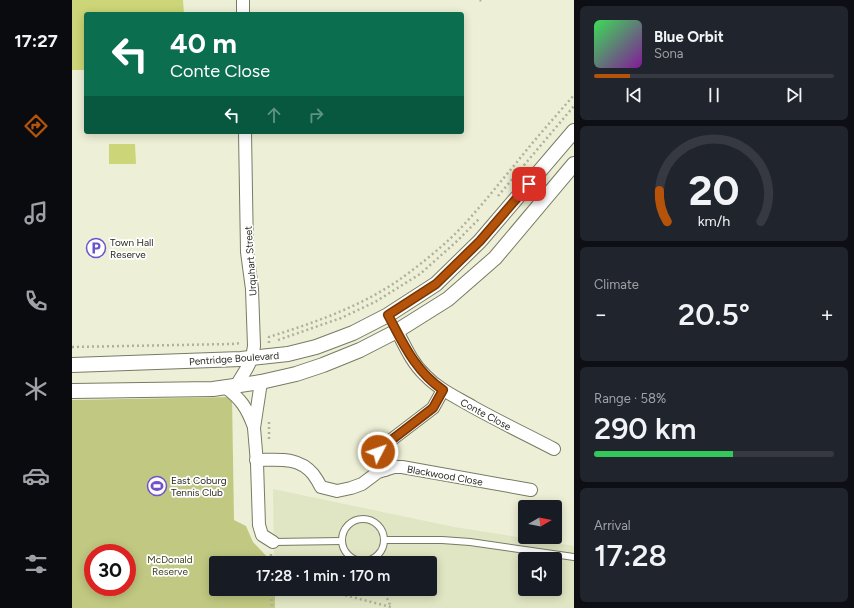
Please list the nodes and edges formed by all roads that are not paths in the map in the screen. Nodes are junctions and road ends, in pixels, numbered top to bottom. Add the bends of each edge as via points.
1 (243, 0) edge
2 (243, 12) edge
3 (574, 131) edge
4 (245, 134) edge
5 (574, 164) edge
6 (436, 284) junction
7 (448, 299) junction
8 (388, 315) junction
9 (397, 331) junction
10 (252, 358) junction
11 (72, 365) edge
12 (261, 382) junction
13 (230, 386) junction
14 (443, 390) junction
15 (72, 391) edge
16 (254, 428) junction
17 (554, 450) dead end
18 (256, 460) junction
19 (385, 470) junction
20 (531, 490) dead end
21 (385, 540) junction
22 (342, 541) junction
23 (273, 542) joint
24 (574, 557) edge

1 - 2 street
3 - 6 street, Pentridge Boulevard via 480,241
4 - 10 street, Urquhart Street via 247,252 254,313
5 - 7 street via 495,258
6 - 7 street
6 - 8 street, Pentridge Boulevard
7 - 9 street
8 - 9 street
8 - 10 street, Pentridge Boulevard via 353,333 316,347 288,354
9 - 12 street via 323,365
9 - 14 street, Conte Close via 419,368
10 - 11 street, Pentridge Boulevard
10 - 13 street, Urquhart Street via 247,368
12 - 13 street
12 - 16 street
13 - 15 street via 213,389
13 - 16 street via 244,405
14 - 17 street, Conte Close
14 - 19 street via 433,408 378,450
16 - 18 street
18 - 19 street, Blackwood Close via 287,459 298,463 314,474 321,487 337,491 362,484
18 - 23 street via 259,525 262,535
19 - 20 street, Blackwood Close via 402,467
21 - 22 lane via 379,555 366,562 352,558 343,547
21 - 22 lane via 377,524 365,519 352,522 344,532
21 - 24 lane via 470,542
22 - 23 lane

